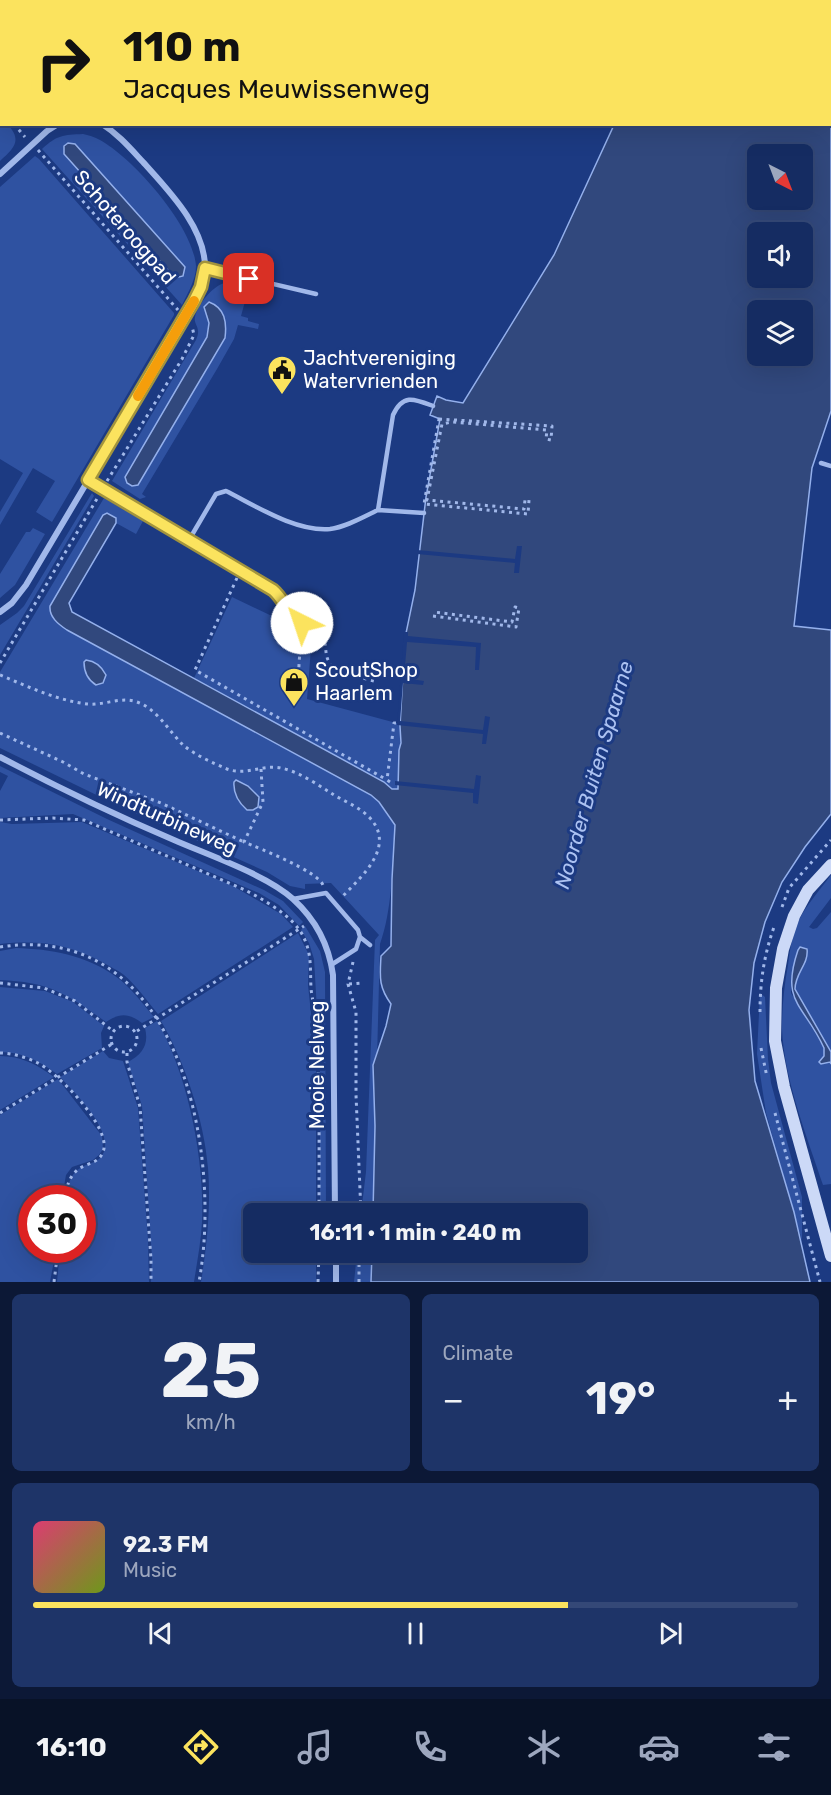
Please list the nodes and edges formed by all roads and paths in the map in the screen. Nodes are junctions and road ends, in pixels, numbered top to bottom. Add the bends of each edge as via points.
1 (16, 126) edge
2 (56, 126) edge
3 (104, 126) edge
4 (32, 145) junction
5 (0, 174) edge
6 (205, 268) junction
7 (316, 294) dead end
8 (184, 317) junction
9 (434, 406) dead end
10 (439, 419) joint
11 (821, 463) dead end
12 (831, 466) edge
13 (88, 480) junction
14 (103, 488) junction
15 (378, 510) junction
16 (424, 513) dead end
17 (189, 540) junction
18 (240, 571) junction
19 (0, 612) edge
20 (434, 614) joint
21 (302, 623) junction
22 (0, 663) edge
23 (0, 675) edge
24 (378, 682) dead end
25 (297, 697) dead end
26 (397, 723) dead end
27 (0, 734) edge
28 (0, 757) edge
29 (261, 769) junction
30 (0, 820) edge
31 (244, 842) junction
32 (831, 865) edge
33 (326, 893) junction
34 (293, 899) junction
35 (336, 903) junction
36 (312, 921) joint
37 (296, 931) dead end
38 (360, 937) junction
39 (370, 945) dead end
40 (0, 947) edge
41 (356, 949) junction
42 (331, 965) junction
43 (0, 983) edge
44 (362, 983) dead end
45 (348, 984) junction
46 (333, 985) junction
47 (157, 1018) junction
48 (136, 1030) junction
49 (113, 1031) junction
50 (112, 1044) junction
51 (0, 1053) edge
52 (127, 1053) junction
53 (58, 1077) junction
54 (0, 1113) edge
55 (67, 1185) edge
56 (797, 1196) dead end
57 (319, 1203) edge
58 (335, 1203) edge
59 (361, 1203) edge
60 (831, 1256) edge
61 (56, 1263) edge
62 (318, 1263) edge
63 (336, 1263) edge
64 (359, 1263) edge
65 (54, 1282) edge
66 (151, 1282) edge
67 (199, 1282) edge
68 (318, 1282) edge
69 (336, 1282) edge
70 (359, 1282) edge
71 (820, 1282) edge

1 - 4 path, Schoteroogpad
2 - 4 street
3 - 6 street via 181,205 198,239
4 - 5 street
4 - 8 path, Schoteroogpad
6 - 7 lane
6 - 8 street via 201,287
8 - 13 street
8 - 14 path via 193,328 192,338
9 - 15 lane via 406,399 398,404
10 - 10 path via 424,504 528,514 529,500 525,500 524,509 427,500 442,424 547,430 546,439 551,440 552,426
11 - 12 lane
13 - 14 street
13 - 19 street via 19,595
14 - 17 street
14 - 22 path
15 - 16 lane
15 - 17 lane via 332,528 315,529 220,491
17 - 18 street
18 - 21 street via 273,590 291,616
18 - 26 path via 195,670 388,781
20 - 20 path via 516,627 519,608 515,607 513,622
21 - 24 path via 322,633 325,654 338,672
21 - 25 path
23 - 29 path via 49,696 72,701 138,702 189,749 234,771
27 - 31 path
28 - 34 street, Windturbineweg via 261,879
29 - 31 path via 263,802
29 - 35 path via 276,767 296,774 359,809 374,823 380,840 378,854
30 - 57 path via 84,820 245,890 268,902 298,929 310,955 316,1022
31 - 33 path via 310,873 322,882
32 - 60 street via 808,890 794,916 776,988 776,1041 784,1087
33 - 34 lane
33 - 35 lane
34 - 36 street, Windturbineweg
35 - 38 lane
36 - 42 street, Mooie Nelweg
37 - 47 path
38 - 39 lane
38 - 41 lane
40 - 47 path via 46,946 80,954 123,978
41 - 42 lane
41 - 45 path
42 - 46 street, Mooie Nelweg
43 - 49 path via 44,988 75,1002
44 - 45 path
45 - 46 path
45 - 59 path via 356,1012
46 - 58 street, Mooie Nelweg
47 - 48 path
47 - 67 path via 169,1038 198,1128 206,1183
48 - 49 path via 122,1025
48 - 52 path via 138,1040
49 - 50 path
50 - 52 path via 116,1050
50 - 53 path
51 - 53 path via 37,1062
52 - 66 path via 140,1107
53 - 54 path
53 - 55 path via 87,1110 104,1142 98,1158 80,1166
56 - 71 path
61 - 65 path
62 - 68 path
63 - 69 street
64 - 70 path

